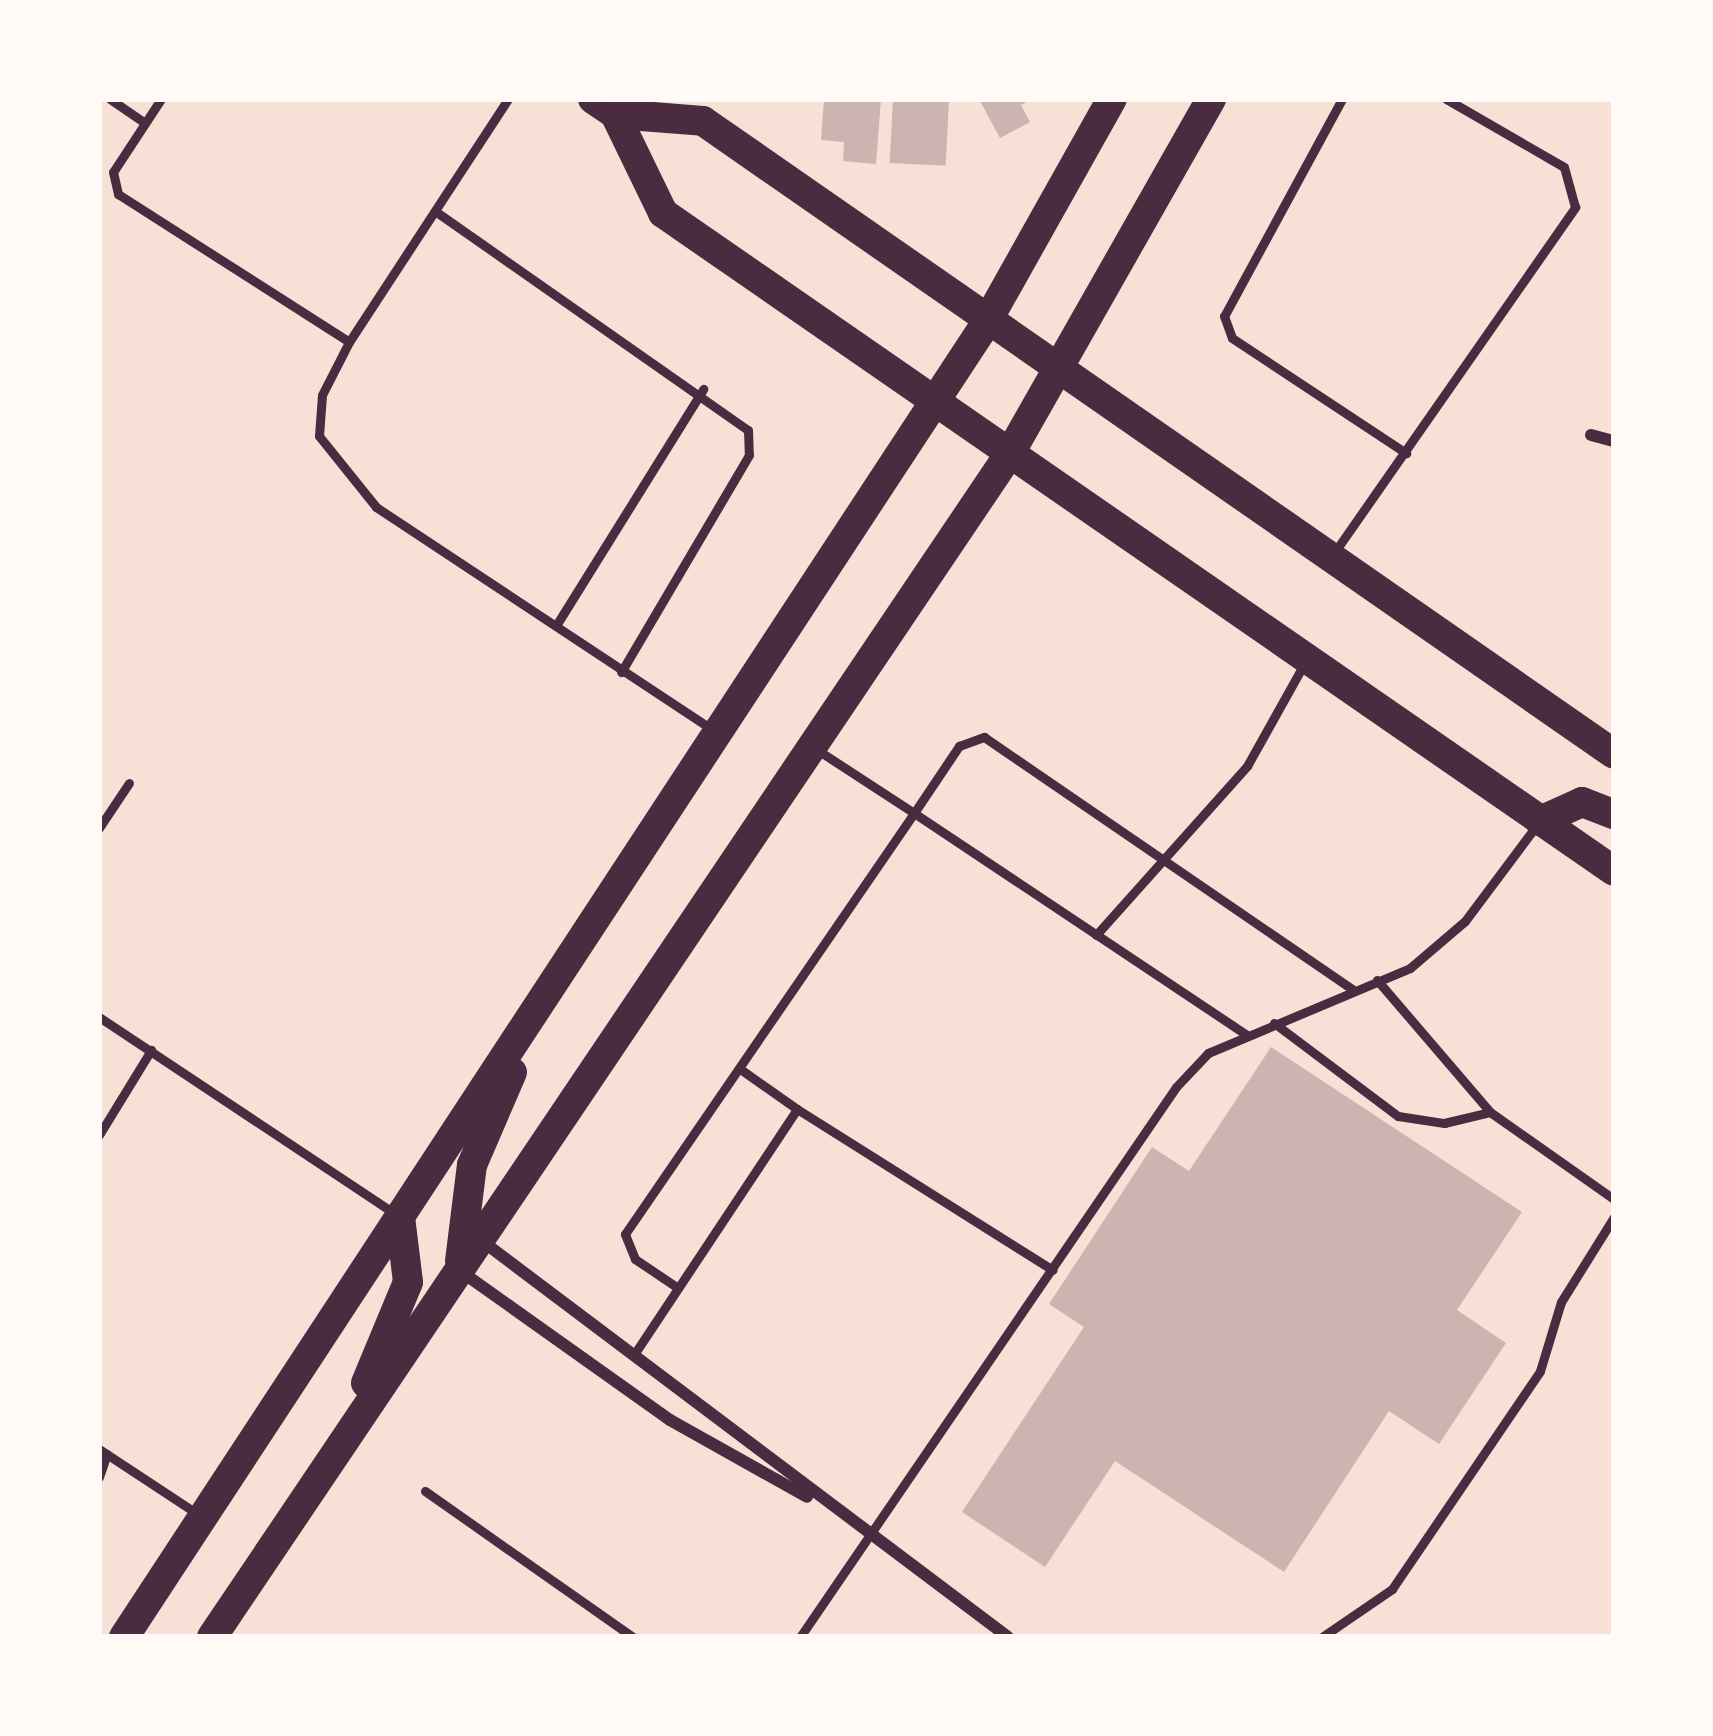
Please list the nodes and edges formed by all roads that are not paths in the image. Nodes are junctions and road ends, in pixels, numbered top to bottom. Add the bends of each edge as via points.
1 (110, 99) edge
2 (161, 99) edge
3 (508, 99) edge
4 (1112, 99) edge
5 (1210, 99) edge
6 (1342, 99) edge
7 (1446, 99) edge
8 (604, 106) edge
9 (146, 123) junction
10 (435, 211) junction
11 (985, 325) junction
12 (349, 342) junction
13 (1059, 375) junction
14 (703, 389) junction
15 (935, 401) junction
16 (1591, 435) dead end
17 (1614, 441) edge
18 (1406, 452) junction
19 (1010, 453) junction
20 (1333, 556) junction
21 (557, 624) junction
22 (1306, 659) junction
23 (621, 672) junction
24 (719, 734) junction
25 (815, 748) junction
26 (1614, 754) edge
27 (129, 783) dead end
28 (914, 813) junction
29 (1614, 814) edge
30 (1540, 821) junction
31 (99, 828) edge
32 (1157, 856) junction
33 (1614, 872) edge
34 (1096, 935) junction
35 (1377, 980) junction
36 (1352, 989) junction
37 (545, 994) junction
38 (99, 1017) edge
39 (1274, 1023) junction
40 (1246, 1035) junction
41 (151, 1050) junction
42 (742, 1071) junction
43 (797, 1108) junction
44 (1490, 1112) junction
45 (99, 1135) edge
46 (1614, 1199) edge
47 (1614, 1216) edge
48 (400, 1217) junction
49 (480, 1240) junction
50 (459, 1270) junction
51 (1053, 1270) junction
52 (678, 1288) junction
53 (637, 1350) junction
54 (340, 1443) junction
55 (103, 1451) edge
56 (99, 1477) edge
57 (425, 1491) dead end
58 (829, 1509) junction
59 (203, 1518) junction
60 (869, 1538) junction
61 (124, 1637) edge
62 (212, 1637) edge
63 (632, 1637) edge
64 (800, 1637) edge
65 (1008, 1637) edge
66 (1322, 1637) edge

1 - 9 lane
2 - 9 lane
3 - 10 lane
4 - 11 main road
5 - 13 main road
6 - 18 lane via 1224,316 1232,338
7 - 18 lane via 1564,167 1575,206
8 - 11 main road via 703,121
8 - 15 main road via 662,213
9 - 12 lane via 113,172 118,194
10 - 12 lane
10 - 14 lane
11 - 13 main road
11 - 15 main road
12 - 21 lane via 322,395 319,436 340,472
13 - 19 main road
13 - 20 main road
14 - 21 lane
14 - 23 lane via 748,430 749,455
15 - 19 main road
15 - 24 main road
16 - 17 street
18 - 20 lane
19 - 22 main road
19 - 25 main road
20 - 26 main road
21 - 23 lane
22 - 30 main road
22 - 32 lane via 1246,766
23 - 24 lane
24 - 37 main road
25 - 28 lane
25 - 49 main road
27 - 31 lane
28 - 32 lane via 959,746 984,737
28 - 34 lane
28 - 42 lane
29 - 30 main road via 1582,802
30 - 33 main road
30 - 35 lane via 1465,921
32 - 34 lane
32 - 36 lane
34 - 40 lane
35 - 36 lane
35 - 44 lane
36 - 39 lane
37 - 48 main road
37 - 50 main road via 472,1165
38 - 41 lane
39 - 40 lane
39 - 44 lane via 1398,1116 1444,1124
40 - 51 lane via 1208,1053 1176,1087
41 - 45 lane
41 - 48 lane
42 - 43 lane
42 - 52 lane via 625,1234 635,1259
43 - 51 lane
43 - 52 lane
44 - 46 lane
47 - 66 lane via 1561,1302 1540,1371 1392,1589
48 - 54 main road via 408,1282
48 - 59 main road
49 - 50 main road
49 - 53 street
50 - 54 main road
50 - 58 street via 670,1420
51 - 60 lane
52 - 53 lane
53 - 58 street
54 - 62 main road
55 - 56 lane
55 - 59 lane
57 - 63 lane
58 - 60 street
59 - 61 main road
60 - 64 lane
60 - 65 street

